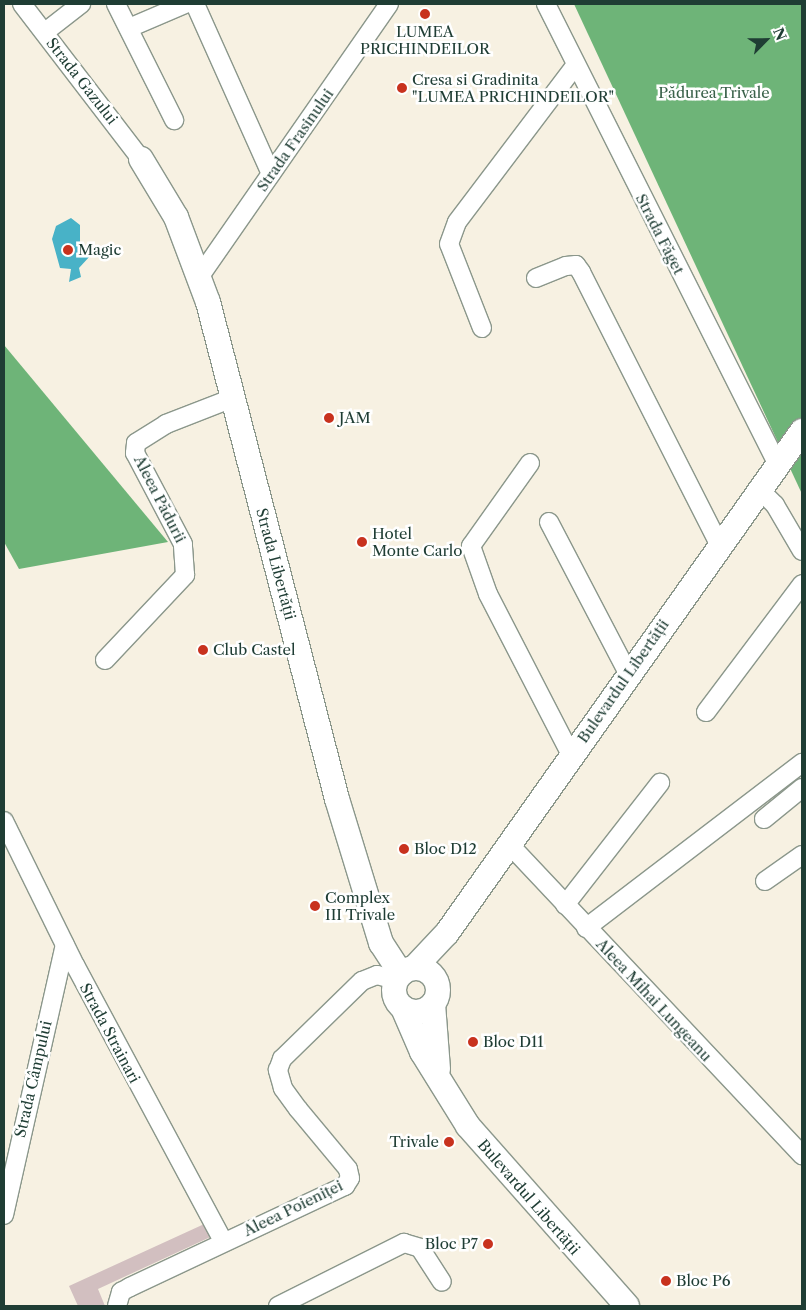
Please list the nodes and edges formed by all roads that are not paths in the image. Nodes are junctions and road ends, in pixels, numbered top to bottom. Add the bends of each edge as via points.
1 (22, 4) edge
2 (81, 4) edge
3 (116, 4) edge
4 (185, 4) edge
5 (195, 4) edge
6 (389, 4) edge
7 (546, 4) edge
8 (129, 28) junction
9 (45, 32) junction
10 (575, 66) junction
11 (174, 120) dead end
12 (141, 159) joint
13 (271, 174) junction
14 (200, 276) junction
15 (536, 278) dead end
16 (482, 328) dead end
17 (233, 398) junction
18 (802, 431) edge
19 (530, 463) dead end
20 (777, 463) junction
21 (758, 488) junction
22 (549, 522) dead end
23 (719, 544) junction
24 (802, 551) edge
25 (802, 584) edge
26 (105, 660) dead end
27 (629, 675) junction
28 (706, 712) dead end
29 (571, 755) junction
30 (802, 763) edge
31 (660, 783) dead end
32 (802, 788) edge
33 (764, 819) dead end
34 (4, 821) edge
35 (508, 843) junction
36 (802, 855) edge
37 (765, 881) dead end
38 (565, 905) junction
39 (586, 928) junction
40 (447, 934) junction
41 (65, 944) junction
42 (404, 974) junction
43 (435, 993) junction
44 (402, 1008) junction
45 (440, 1082) junction
46 (802, 1155) edge
47 (7, 1170) edge
48 (4, 1215) edge
49 (223, 1241) junction
50 (442, 1282) dead end
51 (116, 1306) edge
52 (278, 1306) edge
53 (626, 1306) edge

1 - 9 street, Strada Gazului
2 - 9 street
3 - 8 street
4 - 8 street
5 - 13 street
6 - 13 street, Strada Frasinului
7 - 10 street, Strada Făget
8 - 11 street
9 - 12 street, Strada Gazului
10 - 16 street via 457,222 449,244
10 - 20 street, Strada Făget
12 - 14 main road, Strada Libertății via 176,217
13 - 14 street, Strada Frasinului
14 - 17 main road, Strada Libertății
15 - 23 street via 566,266 576,265 581,272
17 - 26 street, Aleea Pădurii via 166,424 136,443 135,453 183,544 185,575
17 - 42 main road, Strada Libertății via 337,799 381,943
18 - 20 main road, Bulevardul Libertății
19 - 29 street via 471,546 483,584
20 - 21 main road, Bulevardul Libertății
21 - 23 main road, Bulevardul Libertății
21 - 24 street via 775,505
22 - 27 street
23 - 27 main road, Bulevardul Libertății
25 - 28 street
27 - 29 main road, Bulevardul Libertății
29 - 35 main road, Bulevardul Libertății
30 - 39 street
31 - 38 street
32 - 33 street
34 - 41 street, Strada Strainari
35 - 38 street, Aleea Mihai Lungeanu
35 - 40 main road, Bulevardul Libertății
36 - 37 street
38 - 39 street, Aleea Mihai Lungeanu
39 - 46 street, Aleea Mihai Lungeanu
40 - 42 main road, Bulevardul Libertății
40 - 43 main road, Bulevardul Libertății
41 - 47 street, Strada Câmpului
41 - 49 street, Strada Strainari
42 - 43 main road via 427,971
42 - 44 main road via 394,995
42 - 49 street, Aleea Poieniței via 377,975 362,981 282,1059 278,1070 283,1088 348,1169 350,1178 344,1186
43 - 44 main road via 422,1012
43 - 45 main road, Bulevardul Libertății
44 - 45 main road, Bulevardul Libertății
45 - 53 main road, Bulevardul Libertății via 495,1161
47 - 48 street, Strada Câmpului
49 - 51 street, Aleea Poieniței via 120,1292
50 - 52 street via 420,1248 404,1244

